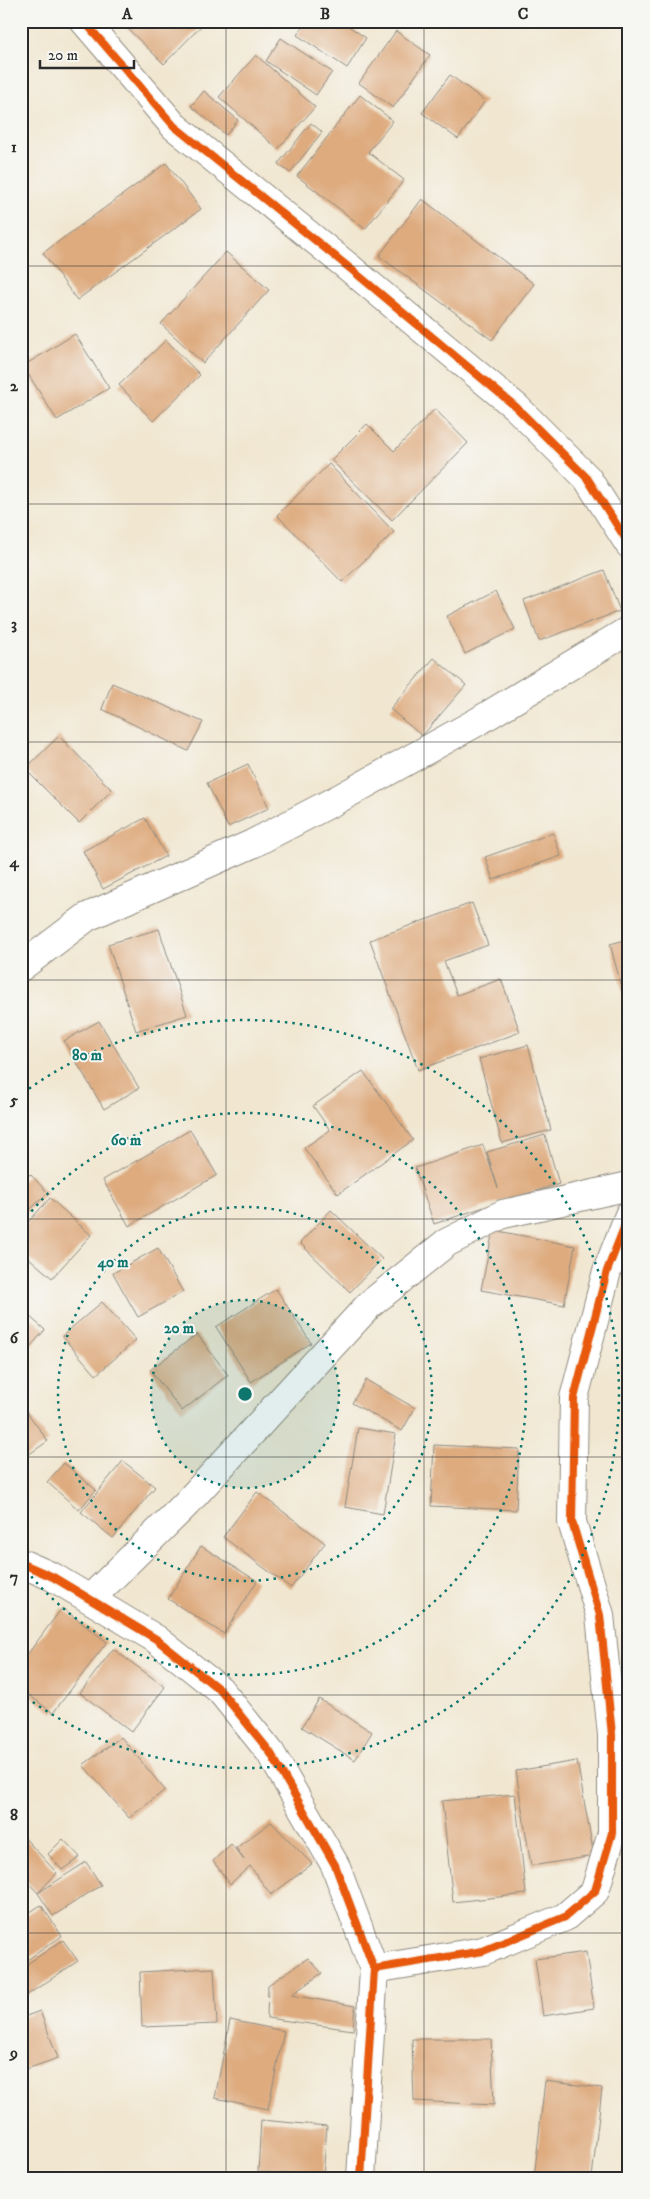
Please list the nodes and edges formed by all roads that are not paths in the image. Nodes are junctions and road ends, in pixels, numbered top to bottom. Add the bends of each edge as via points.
1 (84, 21) edge
2 (629, 544) edge
3 (629, 630) edge
4 (21, 967) edge
5 (629, 1186) edge
6 (629, 1215) edge
7 (21, 1563) edge
8 (90, 1599) junction
9 (374, 1969) junction
10 (361, 2178) edge

1 - 2 street via 174,126 516,407 587,478
3 - 4 street via 478,722 340,798 252,844 87,917
5 - 8 street via 504,1214 446,1243 369,1305 185,1505
6 - 9 street via 607,1271 574,1398 572,1522 600,1615 612,1735 612,1833 595,1891 565,1917 483,1951
7 - 8 street
8 - 9 street via 156,1639 220,1690 270,1752 335,1865
9 - 10 street

